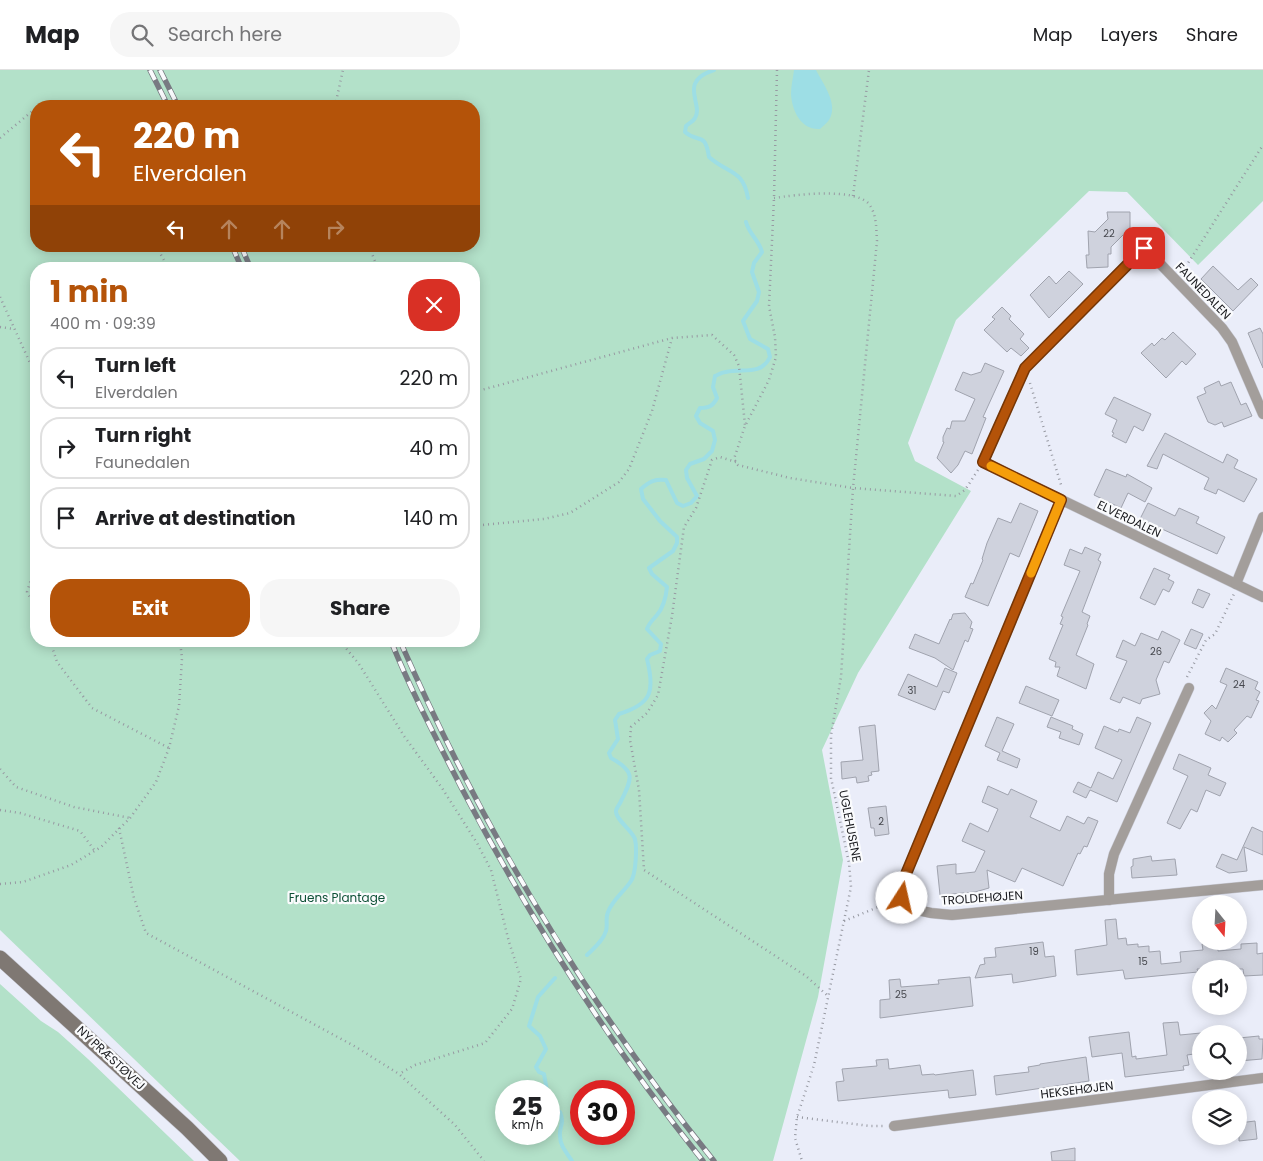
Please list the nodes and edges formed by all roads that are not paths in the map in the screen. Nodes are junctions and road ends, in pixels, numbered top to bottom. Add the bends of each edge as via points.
1 (1263, 414) edge
2 (983, 462) joint
3 (1061, 500) junction
4 (1263, 518) edge
5 (1236, 584) junction
6 (1263, 597) edge
7 (1189, 688) road end
8 (1263, 885) edge
9 (1109, 900) junction
10 (0, 958) edge
11 (1263, 1078) edge
12 (894, 1126) road end
13 (220, 1161) edge

1 - 2 street, FAUNEDALEN via 1222,328 1144,248 1025,368
2 - 3 street, ELVERDALEN
3 - 5 street, ELVERDALEN
3 - 9 street, TROLDEHØJEN via 901,886 902,898 913,909 952,915
4 - 5 street
5 - 6 street, ELVERDALEN
7 - 9 street via 1114,854 1109,874
8 - 9 street, TROLDEHØJEN
10 - 13 street, NY PRÆSTØVEJ
11 - 12 street, HEKSEHØJEN

